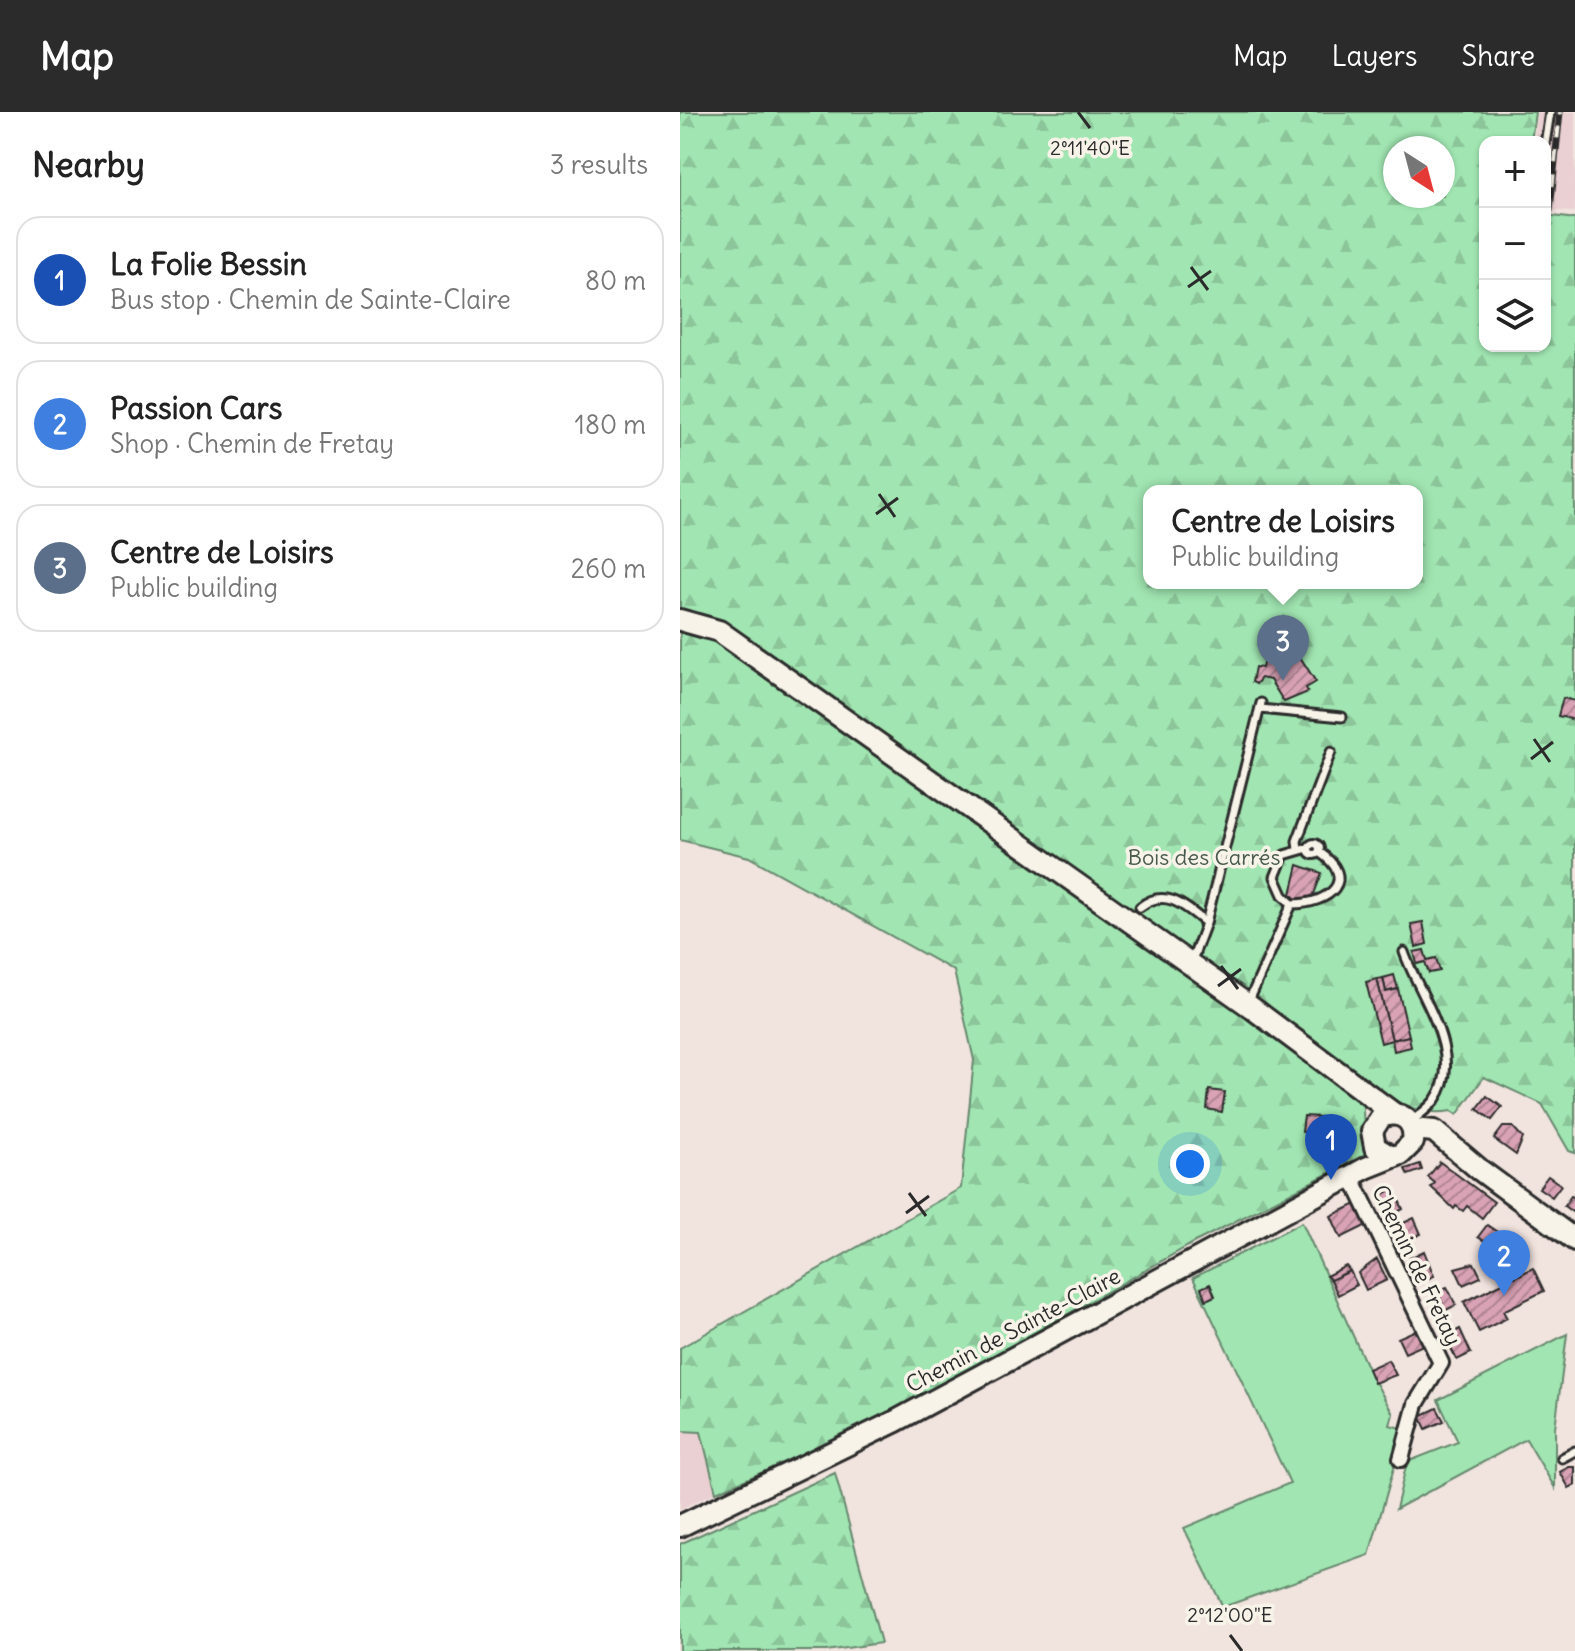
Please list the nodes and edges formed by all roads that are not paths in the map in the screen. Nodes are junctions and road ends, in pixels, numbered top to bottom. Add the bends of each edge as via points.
1 (1550, 112) edge
2 (1546, 136) edge
3 (680, 620) edge
4 (1342, 717) dead end
5 (1331, 752) dead end
6 (1298, 850) junction
7 (1292, 904) junction
8 (1140, 907) dead end
9 (1206, 923) junction
10 (1404, 952) dead end
11 (1190, 965) junction
12 (1248, 1005) junction
13 (1360, 1085) junction
14 (1407, 1127) junction
15 (1373, 1134) junction
16 (1390, 1156) junction
17 (1359, 1173) junction
18 (1575, 1240) edge
19 (1575, 1451) edge
20 (1562, 1458) dead end
21 (1401, 1459) dead end
22 (680, 1526) edge

1 - 2 lane
3 - 11 main road via 719,631
4 - 9 lane via 1261,706
5 - 6 lane
6 - 7 lane via 1284,855 1275,877
6 - 7 lane via 1316,844 1336,872 1336,889 1312,904
7 - 12 lane
8 - 9 lane via 1151,899 1170,898
9 - 11 lane
10 - 14 lane via 1413,980 1433,1012 1444,1064 1434,1101
11 - 12 main road
12 - 13 main road
13 - 14 main road
13 - 15 main road via 1373,1114
14 - 15 main road via 1381,1117
14 - 16 main road via 1406,1151
14 - 18 main road via 1434,1131
15 - 16 main road via 1379,1151
15 - 17 main road
16 - 17 main road, Chemin de Sainte-Claire
17 - 21 street, Chemin de Fretay via 1441,1363 1416,1404
17 - 22 main road, Chemin de Sainte-Claire via 896,1421
19 - 20 lane

